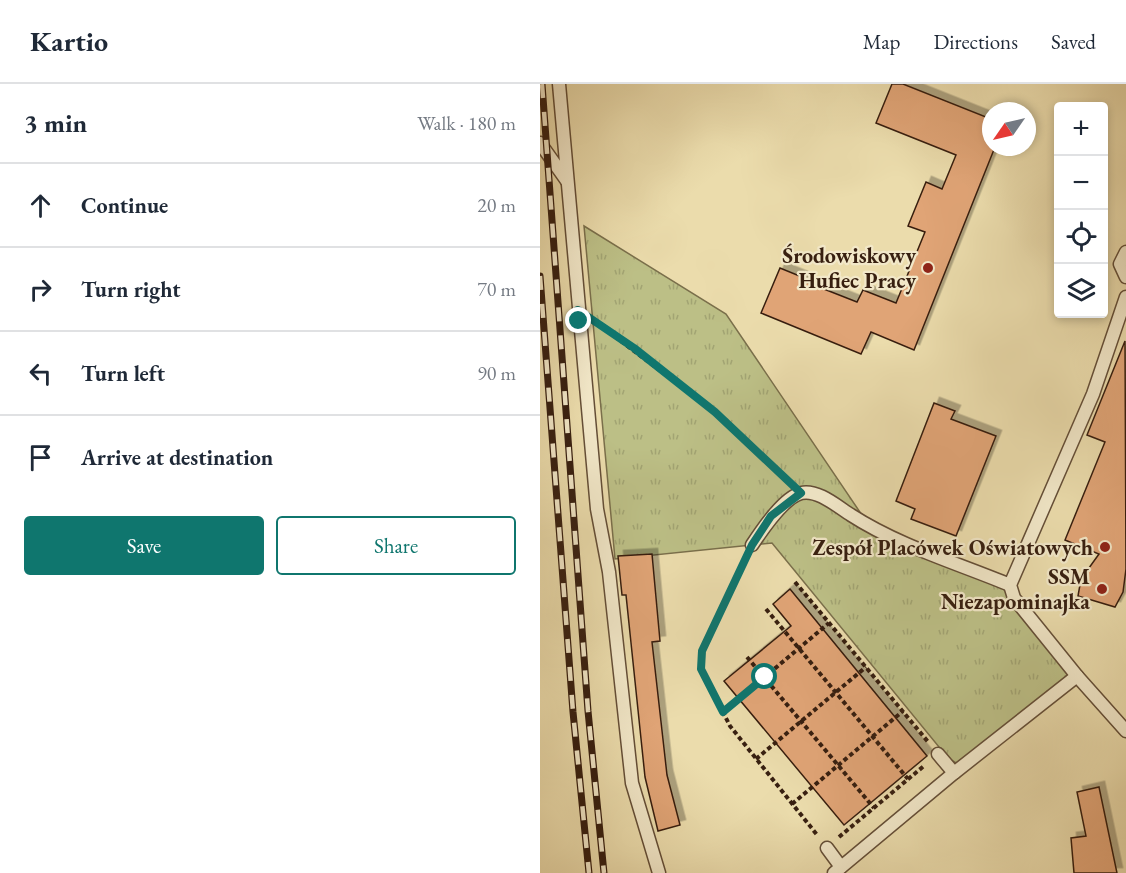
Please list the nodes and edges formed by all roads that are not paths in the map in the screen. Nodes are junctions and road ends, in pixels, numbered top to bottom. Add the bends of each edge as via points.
1 (559, 84) edge
2 (540, 143) edge
3 (568, 182) junction
4 (1126, 252) edge
5 (1126, 277) edge
6 (1126, 297) edge
7 (752, 545) road end
8 (1010, 585) junction
9 (1077, 676) junction
10 (1126, 731) edge
11 (938, 754) road end
12 (954, 773) junction
13 (827, 848) road end
14 (838, 870) edge
15 (659, 873) edge

1 - 3 lane
2 - 3 lane
3 - 15 lane via 597,509 609,572 632,783
4 - 5 lane via 1120,264
6 - 8 lane via 1092,394
7 - 8 lane via 771,516 801,493 823,497 870,527
8 - 9 lane via 1014,598
9 - 10 lane
9 - 12 lane
11 - 12 lane
12 - 14 lane
13 - 14 lane

